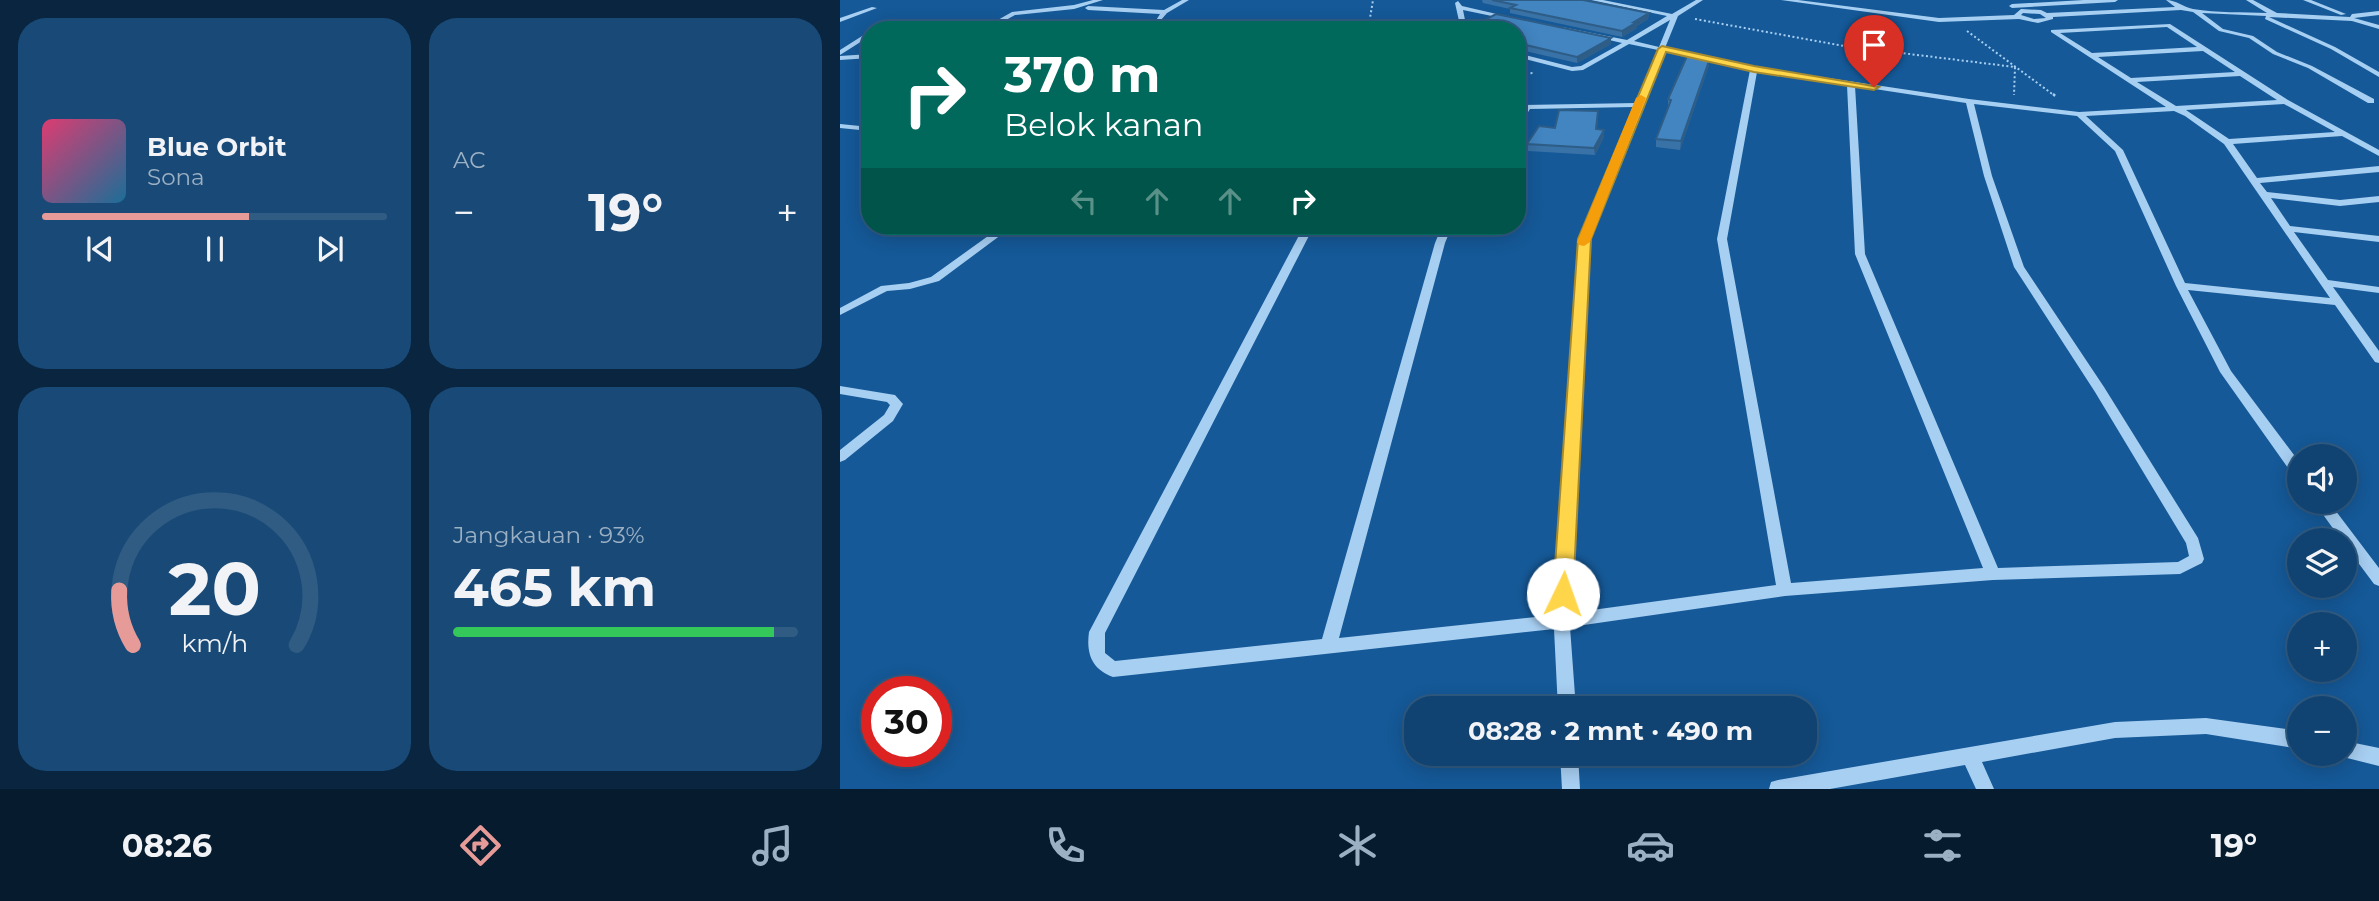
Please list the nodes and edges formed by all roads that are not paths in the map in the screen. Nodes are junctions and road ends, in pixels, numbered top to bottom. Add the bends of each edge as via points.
1 (1100, 0) edge
2 (1186, 0) edge
3 (1594, 0) edge
4 (1700, 0) edge
5 (1784, 0) edge
6 (2003, 0) edge
7 (2115, 0) edge
8 (2169, 0) edge
9 (2249, 0) edge
10 (2306, 0) edge
11 (1458, 4) edge
12 (2012, 6) junction
13 (1074, 7) junction
14 (874, 8) dead end
15 (2181, 8) junction
16 (2195, 11) junction
17 (1165, 12) junction
18 (2379, 13) edge
19 (2020, 14) junction
20 (2048, 15) junction
21 (1675, 16) junction
22 (2261, 16) junction
23 (2277, 16) junction
24 (2350, 18) junction
25 (840, 20) edge
26 (1524, 20) edge
27 (999, 21) edge
28 (1157, 21) edge
29 (2037, 21) junction
30 (1551, 26) edge
31 (2379, 27) edge
32 (2053, 31) junction
33 (861, 40) edge
34 (1630, 41) junction
35 (1662, 49) junction
36 (2204, 49) junction
37 (840, 55) edge
38 (2088, 55) junction
39 (861, 56) edge
40 (1526, 57) edge
41 (1754, 69) junction
42 (2239, 74) junction
43 (2379, 75) edge
44 (2130, 80) junction
45 (1851, 84) junction
46 (1969, 101) junction
47 (2371, 101) dead end
48 (2285, 102) junction
49 (1638, 105) junction
50 (1528, 107) joint
51 (2172, 107) junction
52 (1526, 110) edge
53 (2080, 114) junction
54 (840, 126) edge
55 (861, 127) edge
56 (2343, 134) junction
57 (2227, 142) junction
58 (2379, 153) edge
59 (2379, 169) edge
60 (2256, 181) junction
61 (2265, 195) junction
62 (2379, 199) edge
63 (2286, 228) junction
64 (996, 235) edge
65 (1304, 235) edge
66 (1443, 235) edge
67 (2379, 239) edge
68 (2323, 282) junction
69 (2181, 286) junction
70 (2379, 290) edge
71 (2338, 302) junction
72 (840, 312) edge
73 (2377, 353) edge
74 (840, 390) edge
75 (840, 457) edge
76 (2287, 457) edge
77 (2330, 514) edge
78 (1993, 574) junction
79 (2379, 580) edge
80 (1785, 590) junction
81 (1562, 621) junction
82 (1328, 647) junction
83 (1566, 696) edge
84 (2287, 738) edge
85 (2357, 752) edge
86 (1970, 755) junction
87 (2379, 757) edge
88 (1570, 766) edge
89 (1571, 789) edge
90 (1779, 789) edge
91 (1985, 789) edge

1 - 13 street
2 - 17 street
3 - 21 street
4 - 21 street
5 - 19 street via 1900,17 1952,20
6 - 12 street
7 - 12 street
8 - 15 street
9 - 23 street
10 - 24 street
11 - 26 street
12 - 19 street
13 - 17 street
13 - 27 street via 1014,13
14 - 25 street
15 - 16 street
15 - 20 street
16 - 22 street
16 - 47 street via 2221,30 2251,37
17 - 28 street
18 - 24 street
19 - 20 street via 2035,11
19 - 29 street
20 - 29 street via 2049,20
21 - 34 street
21 - 35 street
22 - 23 street
22 - 43 street via 2333,48
23 - 24 street
24 - 31 street
29 - 32 street
30 - 34 street
32 - 36 street via 2165,24
32 - 38 street
33 - 37 street
34 - 35 street
34 - 40 street via 1583,68
35 - 41 street
35 - 49 street
36 - 38 street
36 - 42 street
37 - 39 street
38 - 44 street
41 - 45 street
41 - 80 street via 1721,239
42 - 44 street
42 - 48 street
44 - 51 street
45 - 46 street
45 - 78 street via 1860,254
46 - 53 street
46 - 78 street via 2019,267 2193,542 2197,559 2180,568
48 - 51 street
48 - 56 street
49 - 50 street
49 - 81 street via 1584,239
50 - 52 street
51 - 53 street
51 - 57 street
53 - 69 street via 2119,150
54 - 55 street
56 - 57 street
56 - 58 street
57 - 60 street
59 - 60 street
60 - 61 street
61 - 62 street via 2340,203
61 - 63 street
63 - 67 street
63 - 68 street
64 - 72 street via 935,279 885,288
65 - 82 street via 1097,632 1094,652 1101,663 1113,669 1134,669
66 - 82 street
68 - 70 street
68 - 71 street
69 - 71 street
69 - 76 street via 2237,391
71 - 73 street
74 - 75 street via 891,398 897,404 889,418
77 - 79 street
78 - 80 street
80 - 81 street
81 - 82 street
81 - 83 street
84 - 86 street via 2206,726 2127,729
85 - 87 street
86 - 90 street
86 - 91 street
88 - 89 street

